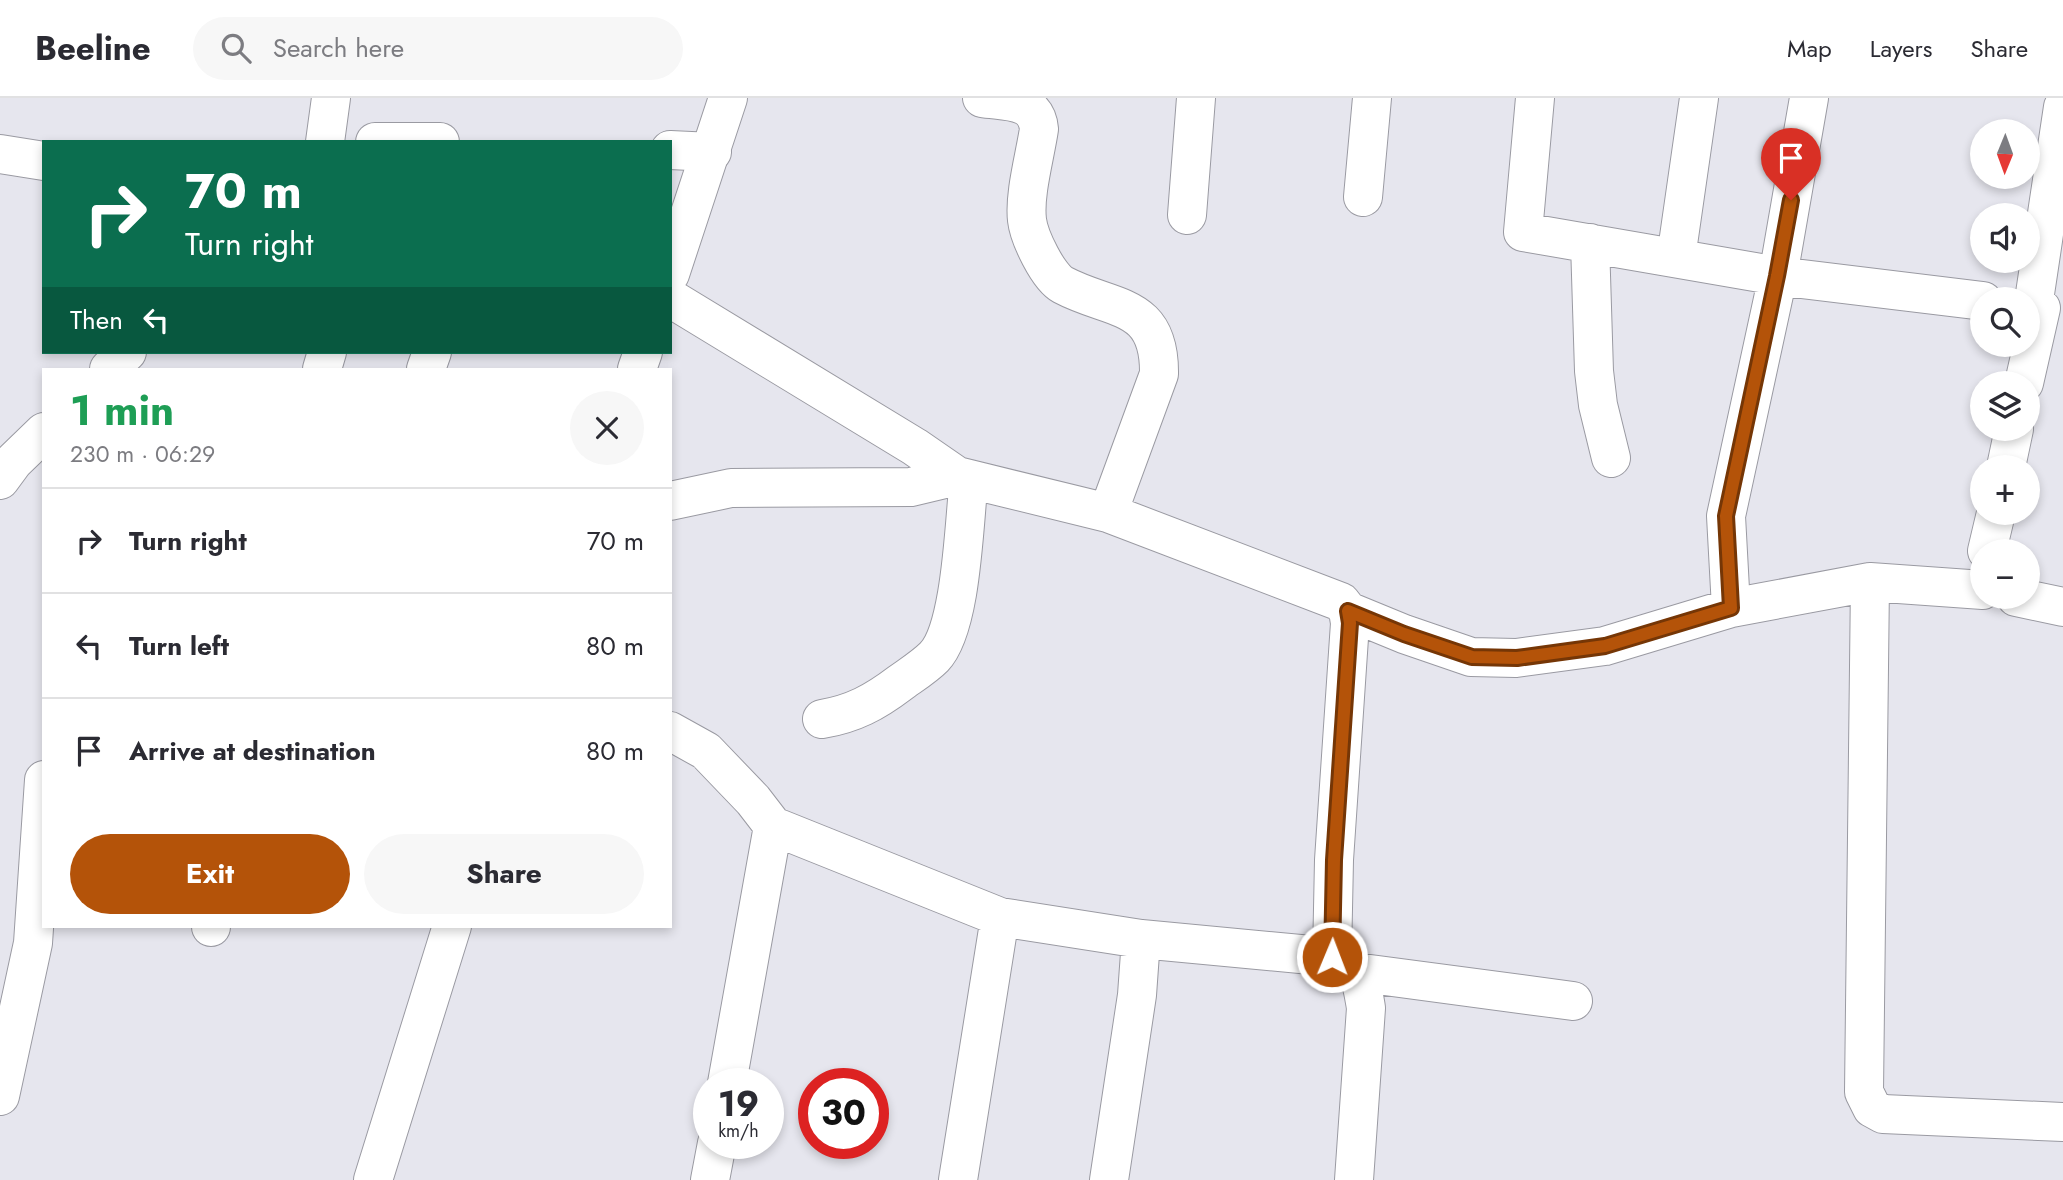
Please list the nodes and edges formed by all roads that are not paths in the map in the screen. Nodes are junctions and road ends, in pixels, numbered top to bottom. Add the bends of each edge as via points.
1 (331, 98) edge
2 (727, 98) edge
3 (982, 98) edge
4 (1196, 98) edge
5 (1372, 98) edge
6 (1535, 98) edge
7 (1699, 98) edge
8 (1809, 98) edge
9 (2063, 107) edge
10 (325, 140) edge
11 (672, 150) edge
12 (712, 152) junction
13 (0, 154) edge
14 (42, 161) edge
15 (1363, 197) dead end
16 (1187, 215) dead end
17 (1590, 243) junction
18 (1676, 258) junction
19 (672, 268) edge
20 (1777, 276) junction
21 (672, 299) edge
22 (1970, 299) edge
23 (2041, 308) edge
24 (125, 354) edge
25 (109, 368) edge
26 (2027, 371) edge
27 (42, 434) edge
28 (1611, 458) dead end
29 (963, 478) junction
30 (0, 480) edge
31 (672, 501) edge
32 (1108, 513) junction
33 (1870, 582) junction
34 (1970, 584) edge
35 (2040, 602) edge
36 (2063, 607) edge
37 (1731, 608) junction
38 (1348, 611) junction
39 (822, 719) dead end
40 (672, 732) edge
41 (42, 810) edge
42 (773, 825) junction
43 (1000, 917) junction
44 (451, 928) edge
45 (1141, 940) junction
46 (1343, 964) junction
47 (1573, 1001) dead end
48 (730, 1068) edge
49 (0, 1096) edge
50 (2063, 1122) edge
51 (714, 1159) edge
52 (373, 1180) edge
53 (710, 1180) edge
54 (958, 1180) edge
55 (1109, 1180) edge
56 (1354, 1180) edge

1 - 10 street
2 - 12 street
3 - 32 street via 1023,104 1038,118 1027,221 1043,261 1060,284 1134,313 1152,332 1159,352 1158,374
4 - 16 street
5 - 15 street
6 - 17 street via 1523,232
7 - 18 street
8 - 20 street
9 - 23 street
11 - 12 street
12 - 19 street
13 - 14 street
17 - 18 street
17 - 28 street via 1594,371
18 - 20 street
20 - 22 street
20 - 37 street via 1726,516
21 - 29 street
23 - 26 street
24 - 25 street
27 - 30 street
29 - 31 street via 911,487 731,488
29 - 32 street
29 - 39 street via 956,605 947,637 934,656 875,701 846,715
32 - 38 street via 1341,602
33 - 34 street
33 - 37 street
33 - 50 street via 1864,1092 1871,1108 1883,1114
35 - 36 street
37 - 38 street via 1605,646 1517,658 1472,657
38 - 46 street via 1334,860
40 - 42 street via 706,751
41 - 49 street via 33,943
42 - 43 street
42 - 48 street
43 - 45 street
43 - 54 street
44 - 52 street
45 - 46 street
45 - 55 street via 1138,995
46 - 47 street
46 - 56 street via 1361,981 1366,1008
51 - 53 street

